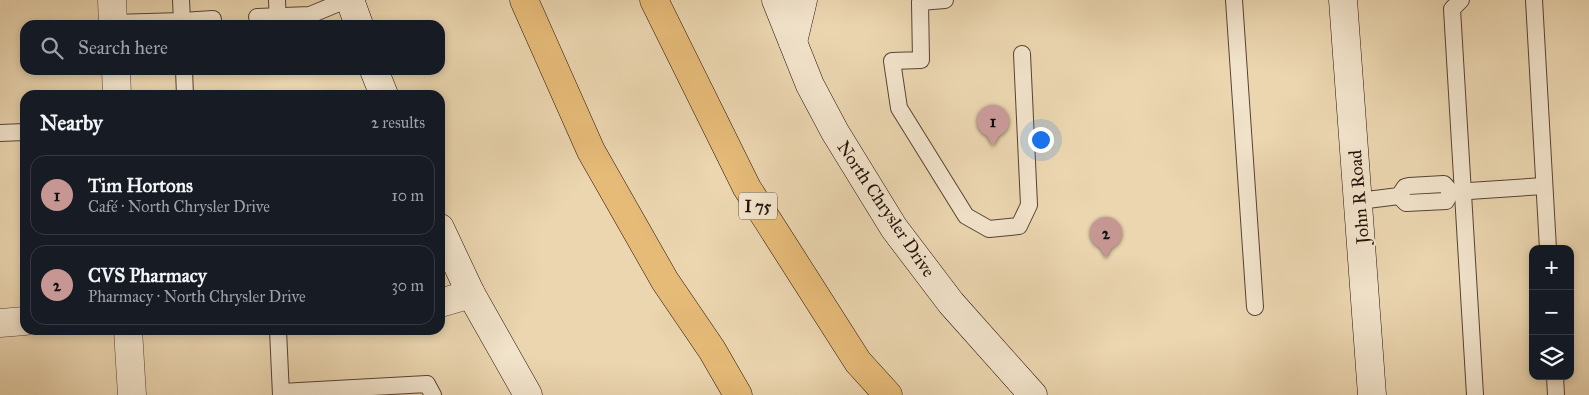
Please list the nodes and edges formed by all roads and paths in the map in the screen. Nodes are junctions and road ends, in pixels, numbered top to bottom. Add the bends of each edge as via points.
1 (181, 0) edge
2 (277, 0) edge
3 (348, 0) edge
4 (524, 0) edge
5 (654, 0) edge
6 (776, 0) edge
7 (804, 0) edge
8 (945, 0) edge
9 (1234, 0) edge
10 (1343, 0) edge
11 (1461, 0) edge
12 (1534, 0) edge
13 (113, 16) edge
14 (257, 17) dead end
15 (213, 19) dead end
16 (152, 20) edge
17 (182, 20) edge
18 (205, 20) edge
19 (273, 20) edge
20 (278, 20) edge
21 (283, 20) edge
22 (357, 20) edge
23 (793, 42) junction
24 (1022, 54) dead end
25 (116, 75) edge
26 (184, 75) edge
27 (376, 75) edge
28 (117, 90) edge
29 (185, 90) edge
30 (382, 90) edge
31 (20, 132) edge
32 (0, 133) edge
33 (1544, 186) junction
34 (1457, 191) junction
35 (1359, 201) junction
36 (445, 239) edge
37 (1548, 245) edge
38 (471, 294) junction
39 (445, 302) edge
40 (1255, 307) dead end
41 (20, 321) edge
42 (0, 322) edge
43 (128, 335) edge
44 (278, 335) edge
45 (1555, 380) edge
46 (281, 393) edge
47 (132, 395) edge
48 (433, 395) edge
49 (528, 395) edge
50 (738, 395) edge
51 (888, 395) edge
52 (1033, 395) edge
53 (1372, 395) edge
54 (1475, 395) edge
55 (1556, 395) edge

1 - 17 lane
2 - 20 lane
3 - 21 lane via 310,15
3 - 22 main road
4 - 50 highway via 591,151 665,281
5 - 51 highway, I 75 via 747,188 858,362
6 - 23 main road, North Chrysler Drive
7 - 23 main road
8 - 24 lane via 920,2 921,60 892,61 899,108 966,216 989,229 1019,226 1029,205
9 - 40 lane
10 - 35 main road, John R Road
11 - 34 lane via 1452,9
12 - 33 lane
13 - 16 lane
14 - 19 lane
15 - 18 lane
23 - 52 main road, North Chrysler Drive via 810,85 835,132 894,228 951,303
25 - 28 main road
26 - 29 lane
27 - 30 main road
31 - 32 lane
33 - 34 lane
33 - 37 lane
34 - 35 lane via 1446,201 1406,203 1399,196
34 - 54 lane
35 - 53 main road, John R Road
36 - 38 main road
38 - 39 main road
38 - 49 main road
41 - 42 main road
43 - 47 main road
44 - 46 lane
45 - 55 lane
46 - 48 lane via 427,384

